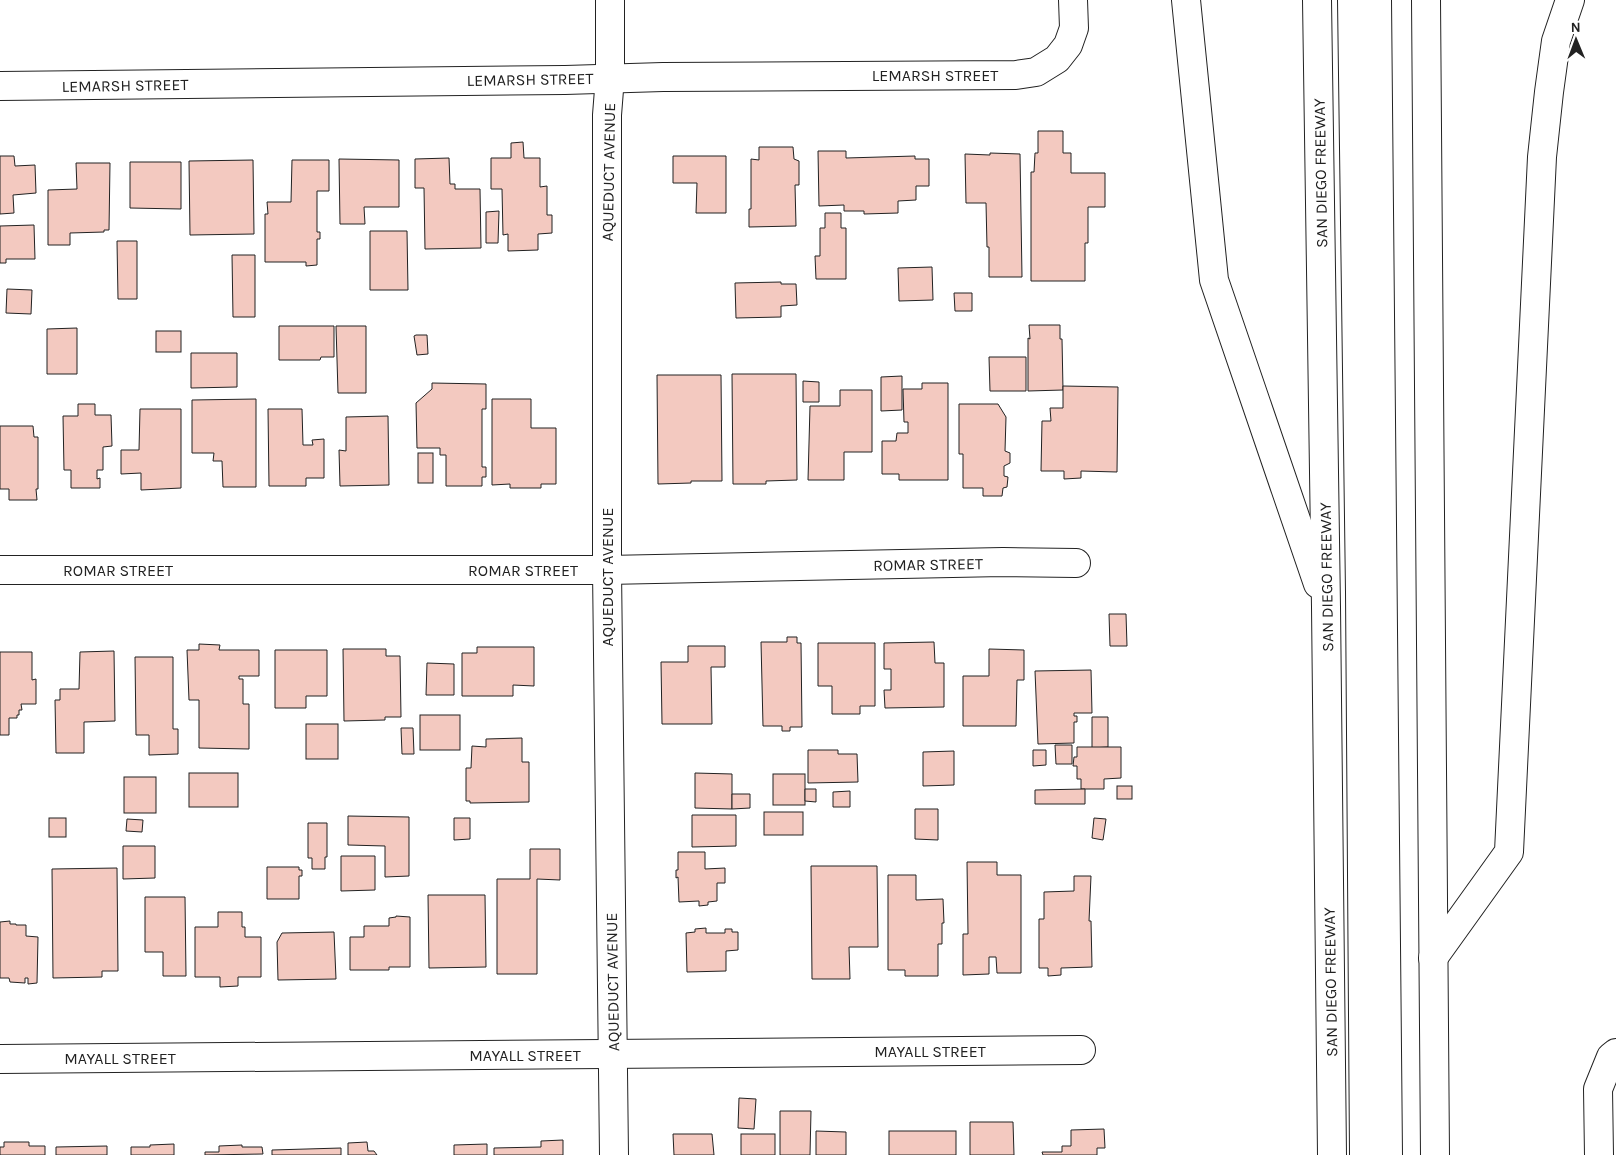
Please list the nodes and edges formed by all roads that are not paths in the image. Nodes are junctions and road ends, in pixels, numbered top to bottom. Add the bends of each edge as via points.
1 (610, 0) edge
2 (1073, 0) edge
3 (1186, 0) edge
4 (1317, 0) edge
5 (1352, 0) edge
6 (1377, 0) edge
7 (1426, 0) edge
8 (1570, 0) edge
9 (610, 77) junction
10 (0, 86) edge
11 (1076, 563) dead end
12 (0, 570) edge
13 (607, 570) junction
14 (1326, 607) junction
15 (1433, 958) junction
16 (1081, 1050) dead end
17 (613, 1054) junction
18 (1613, 1055) edge
19 (0, 1059) edge
20 (614, 1155) edge
21 (1332, 1155) edge
22 (1364, 1155) edge
23 (1388, 1155) edge
24 (1435, 1155) edge
25 (1599, 1155) edge

1 - 9 main road, AQUEDUCT AVENUE
2 - 9 main road, LEMARSH STREET via 1074,28 1068,45 1057,59 1036,72 1016,75
3 - 14 main road via 1214,280
4 - 14 main road, SAN DIEGO FREEWAY
5 - 22 main road
6 - 23 main road
7 - 15 main road
8 - 15 main road via 1556,41 1542,157 1509,852
9 - 10 main road, LEMARSH STREET
9 - 13 main road, AQUEDUCT AVENUE via 607,115
11 - 13 main road, ROMAR STREET
12 - 13 main road, ROMAR STREET
13 - 17 main road, AQUEDUCT AVENUE
14 - 21 main road, SAN DIEGO FREEWAY
15 - 24 main road
16 - 17 main road, MAYALL STREET
17 - 19 main road, MAYALL STREET
17 - 20 main road, AQUEDUCT AVENUE
18 - 25 main road via 1598,1089

